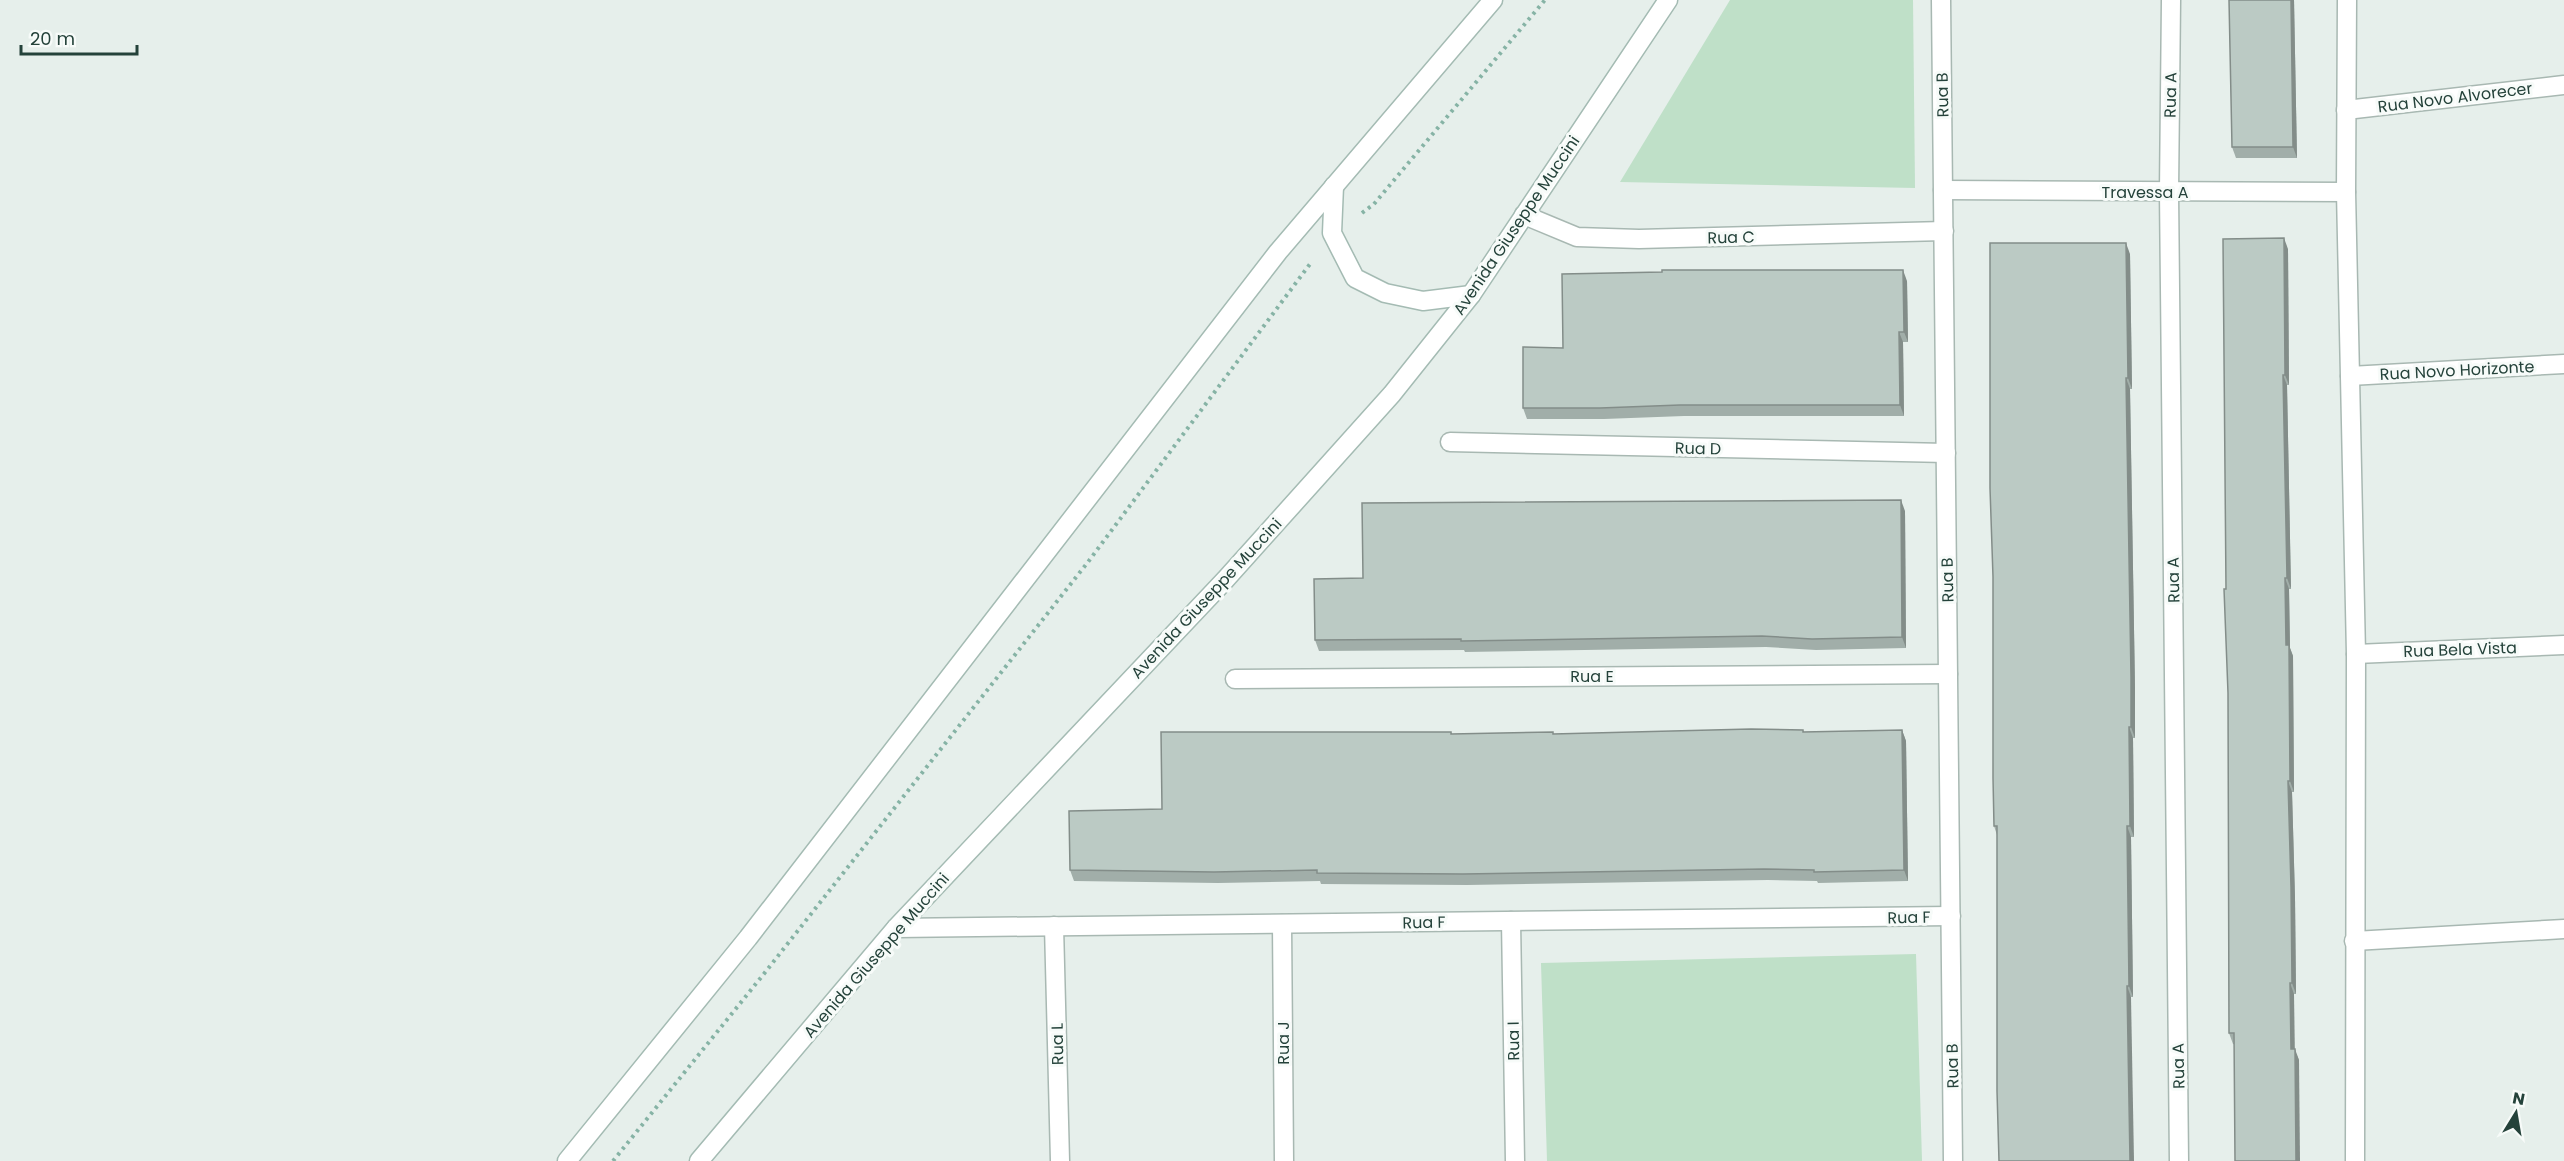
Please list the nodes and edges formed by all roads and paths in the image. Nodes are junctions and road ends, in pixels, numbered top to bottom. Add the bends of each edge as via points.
1 (1493, 0) edge
2 (1545, 0) edge
3 (1668, 0) edge
4 (1941, 0) edge
5 (2171, 0) edge
6 (2347, 0) edge
7 (2564, 85) edge
8 (2346, 110) junction
9 (1334, 186) junction
10 (1943, 190) junction
11 (2169, 192) junction
12 (2346, 192) junction
13 (1524, 215) junction
14 (1944, 231) junction
15 (1332, 233) junction
16 (1471, 295) junction
17 (2564, 364) edge
18 (2350, 376) junction
19 (1450, 442) dead end
20 (1946, 453) junction
21 (2564, 645) edge
22 (2356, 654) junction
23 (1948, 674) junction
24 (1235, 679) dead end
25 (1951, 916) junction
26 (1510, 921) junction
27 (1282, 924) junction
28 (1054, 926) junction
29 (896, 928) junction
30 (2564, 929) edge
31 (2354, 941) junction
32 (567, 1161) edge
33 (613, 1161) edge
34 (699, 1161) edge
35 (1060, 1161) edge
36 (1284, 1161) edge
37 (1515, 1161) edge
38 (1953, 1161) edge
39 (2179, 1161) edge
40 (2355, 1161) edge

1 - 9 street
2 - 15 path via 1374,204
3 - 13 street, Avenida Giuseppe Muccini
4 - 10 street, Rua B
5 - 11 street, Rua A
6 - 8 street
7 - 8 street, Rua Novo Alvorecer
8 - 12 street
9 - 15 street
9 - 32 street via 1278,252 748,938
10 - 11 street, Travessa A
10 - 14 street, Rua B
11 - 12 street, Travessa A
11 - 39 street, Rua A
12 - 18 street
13 - 14 street, Rua C via 1577,237 1639,239
13 - 16 street, Avenida Giuseppe Muccini
14 - 20 street, Rua B
15 - 16 street via 1355,278 1385,293 1423,301
15 - 33 path via 1080,572
16 - 29 street, Avenida Giuseppe Muccini via 1392,394 1225,580
17 - 18 street, Rua Novo Horizonte
18 - 22 street
19 - 20 street, Rua D
20 - 23 street, Rua B
21 - 22 street, Rua Bela Vista
22 - 31 street
23 - 24 street, Rua E
23 - 25 street, Rua B
25 - 26 street, Rua F
25 - 38 street, Rua B
26 - 27 street, Rua F
26 - 37 street, Rua I
27 - 28 street, Rua F
27 - 36 street, Rua J
28 - 29 street, Rua F
28 - 35 street, Rua L
29 - 34 street, Avenida Giuseppe Muccini
30 - 31 street
31 - 40 street

